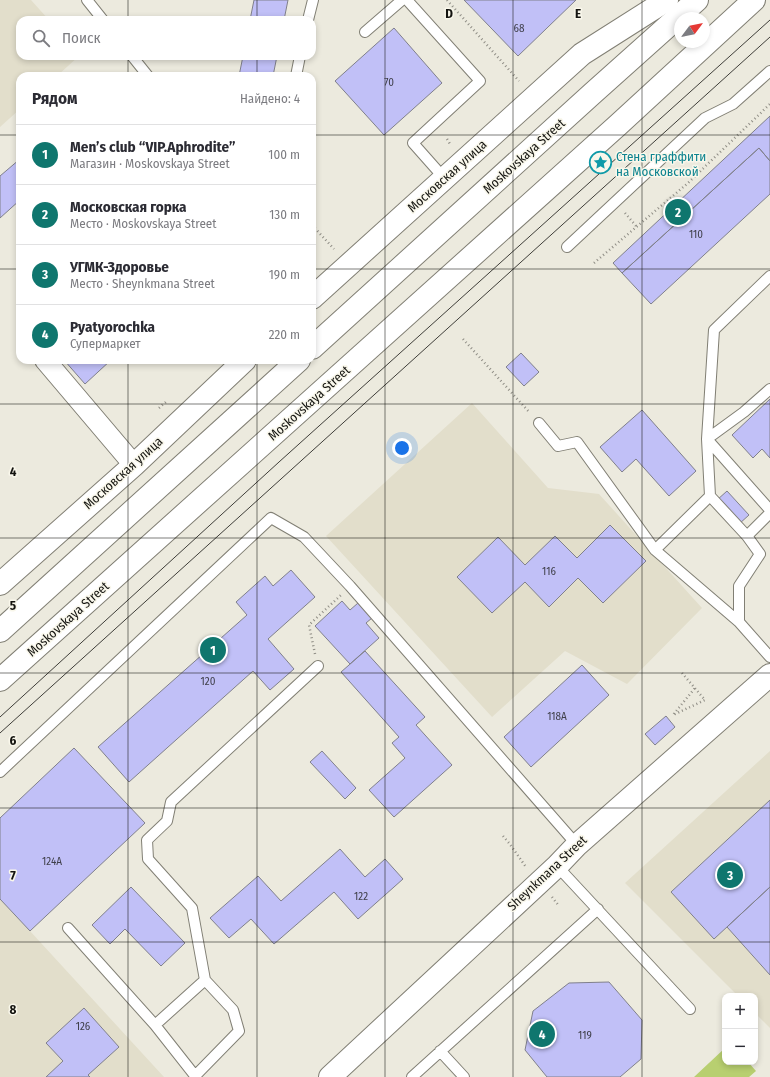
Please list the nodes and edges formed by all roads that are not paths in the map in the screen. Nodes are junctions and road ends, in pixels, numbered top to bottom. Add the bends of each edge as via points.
1 (313, 0) edge
2 (402, 0) edge
3 (407, 0) edge
4 (667, 0) edge
5 (697, 0) edge
6 (754, 0) edge
7 (92, 2) edge
8 (101, 16) edge
9 (309, 16) edge
10 (365, 32) dead end
11 (135, 60) edge
12 (299, 60) edge
13 (770, 71) edge
14 (145, 72) edge
15 (297, 72) edge
16 (444, 178) junction
17 (567, 247) dead end
18 (770, 276) edge
19 (316, 294) edge
20 (316, 344) edge
21 (48, 364) edge
22 (241, 364) edge
23 (295, 364) edge
24 (770, 389) edge
25 (539, 423) road end
26 (707, 439) junction
27 (134, 465) junction
28 (710, 496) junction
29 (770, 511) edge
30 (747, 536) junction
31 (655, 550) junction
32 (0, 584) edge
33 (739, 622) junction
34 (0, 631) edge
35 (770, 657) edge
36 (318, 666) road end
37 (770, 675) edge
38 (0, 680) edge
39 (0, 772) edge
40 (577, 845) junction
41 (557, 866) junction
42 (598, 909) junction
43 (68, 928) dead end
44 (206, 980) junction
45 (690, 1009) dead end
46 (155, 1025) junction
47 (440, 1051) junction
48 (195, 1076) edge
49 (330, 1077) edge
50 (412, 1077) edge
51 (464, 1077) edge

1 - 9 lane
2 - 10 lane
3 - 16 lane via 480,81 413,143
4 - 16 main road, Московская улица via 582,54
5 - 20 main road, Moskovskaya Street
6 - 38 main road, Moskovskaya Street
7 - 8 lane
11 - 14 lane
12 - 15 lane
13 - 17 lane via 733,104 705,118
16 - 19 main road, Московская улица
18 - 26 lane via 714,330
21 - 27 street
22 - 27 main road, Московская улица
23 - 34 main road
24 - 26 lane
25 - 31 lane via 558,446 577,442
26 - 28 lane
26 - 29 lane
27 - 32 main road, Московская улица
28 - 30 lane
28 - 31 lane
29 - 30 lane
30 - 33 lane via 760,554 739,586
31 - 33 lane
33 - 35 lane
36 - 44 lane via 171,802 167,821 147,840 148,859 192,908
37 - 40 main road, Sheynkmana Street
39 - 40 lane via 271,518 304,537 350,586
40 - 41 main road, Sheynkmana Street
41 - 42 lane
41 - 49 main road, Sheynkmana Street
42 - 45 lane
42 - 47 lane
43 - 46 lane
44 - 46 lane
44 - 48 lane via 233,1010 239,1031
46 - 48 lane
47 - 50 lane
47 - 51 lane

